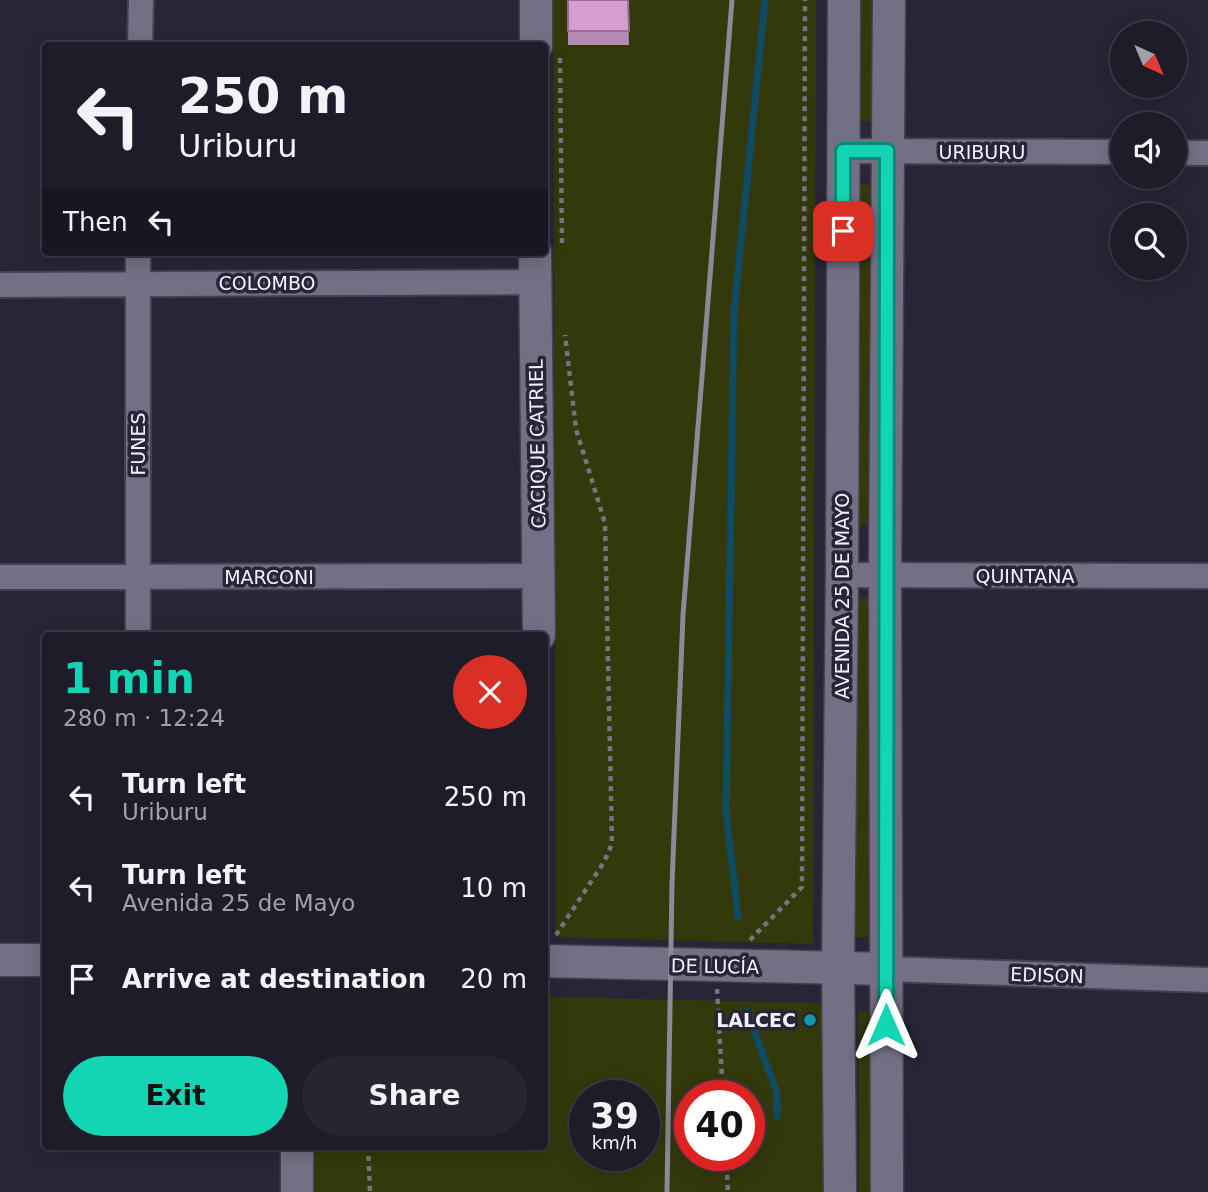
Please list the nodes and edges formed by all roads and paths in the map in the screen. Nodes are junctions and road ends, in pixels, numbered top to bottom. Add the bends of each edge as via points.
1 (141, 0) edge
2 (536, 0) edge
3 (805, 0) edge
4 (844, 0) edge
5 (889, 0) edge
6 (140, 42) edge
7 (547, 42) edge
8 (843, 151) junction
9 (887, 151) junction
10 (1110, 152) edge
11 (1187, 153) edge
12 (1208, 153) edge
13 (138, 256) edge
14 (544, 263) edge
15 (138, 283) junction
16 (0, 285) edge
17 (564, 323) dead end
18 (885, 575) junction
19 (539, 576) junction
20 (842, 576) junction
21 (1208, 576) edge
22 (0, 577) edge
23 (139, 578) junction
24 (138, 632) edge
25 (539, 632) edge
26 (548, 951) edge
27 (0, 960) edge
28 (42, 960) edge
29 (723, 966) junction
30 (838, 967) junction
31 (886, 969) junction
32 (1208, 981) edge
33 (722, 1080) edge
34 (297, 1150) edge
35 (368, 1150) edge
36 (727, 1171) edge
37 (297, 1192) edge
38 (369, 1192) edge
39 (728, 1192) edge
40 (840, 1192) edge
41 (887, 1192) edge

1 - 6 street
2 - 7 street
3 - 29 path via 802,887
4 - 8 street, AVENIDA 25 DE MAYO
5 - 9 street
8 - 9 street, URIBURU
8 - 20 street, AVENIDA 25 DE MAYO
9 - 10 street, URIBURU
9 - 18 street
11 - 12 street
13 - 15 street, FUNES
14 - 15 street, COLOMBO
14 - 19 street, CACIQUE CATRIEL
15 - 16 street, COLOMBO
15 - 23 street, FUNES
17 - 26 path via 576,429 605,523 612,844
18 - 20 street, QUINTANA
18 - 21 street, QUINTANA
18 - 31 street
19 - 23 street, MARCONI
19 - 25 street, CACIQUE CATRIEL
20 - 30 street, AVENIDA 25 DE MAYO
22 - 23 street, MARCONI
23 - 24 street, FUNES
26 - 29 street, DE LUCÍA
27 - 28 street
29 - 30 street, DE LUCÍA
29 - 33 path via 717,984
30 - 31 street, DE LUCÍA
30 - 40 street, AVENIDA 25 DE MAYO
31 - 32 street, EDISON
31 - 41 street
34 - 37 street
35 - 38 path
36 - 39 path

